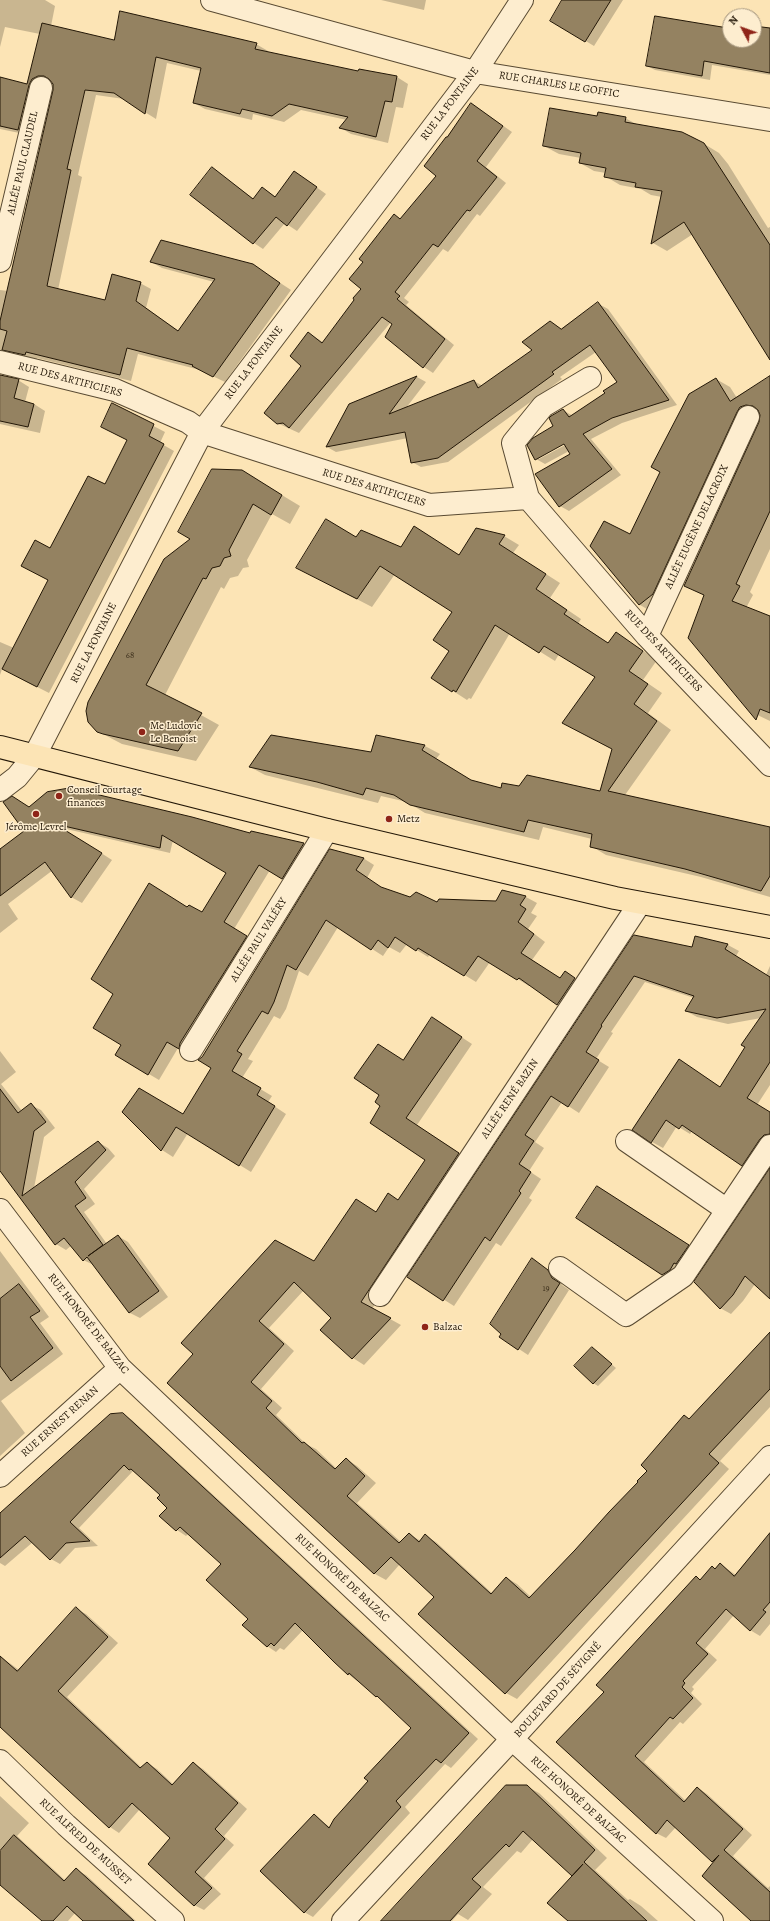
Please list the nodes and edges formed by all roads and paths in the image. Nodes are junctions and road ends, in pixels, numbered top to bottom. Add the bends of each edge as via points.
1 (212, 0) edge
2 (522, 0) edge
3 (475, 72) junction
4 (41, 88) dead end
5 (770, 120) edge
6 (0, 261) edge
7 (0, 362) edge
8 (590, 378) dead end
9 (748, 417) dead end
10 (202, 432) junction
11 (528, 498) junction
12 (647, 636) junction
13 (0, 747) edge
14 (35, 755) junction
15 (770, 765) edge
16 (0, 790) edge
17 (327, 830) junction
18 (640, 903) junction
19 (770, 927) edge
20 (191, 1050) dead end
21 (627, 1141) dead end
22 (770, 1146) edge
23 (0, 1210) edge
24 (727, 1210) junction
25 (560, 1268) dead end
26 (380, 1295) dead end
27 (120, 1368) junction
28 (770, 1457) edge
29 (0, 1476) edge
30 (512, 1740) junction
31 (0, 1760) edge
32 (172, 1921) edge
33 (343, 1921) edge
34 (712, 1921) edge

1 - 3 street, RUE CHARLES LE GOFFIC
2 - 3 street, RUE LA FONTAINE
3 - 5 street, RUE CHARLES LE GOFFIC
3 - 10 street, RUE LA FONTAINE
4 - 6 street, ALLÉE PAUL CLAUDEL
7 - 10 street, RUE DES ARTIFICIERS via 115,390 188,422
8 - 11 street via 543,406 513,443
9 - 12 street, ALLÉE EUGÈNE DELACROIX
10 - 11 street, RUE DES ARTIFICIERS via 429,505
10 - 14 street, RUE LA FONTAINE
11 - 12 street, RUE DES ARTIFICIERS
12 - 15 street, RUE DES ARTIFICIERS
13 - 14 main road
14 - 16 street, RUE LA FONTAINE via 17,777
14 - 17 main road
17 - 18 main road
17 - 20 street, ALLÉE PAUL VALÉRY
18 - 19 main road
18 - 26 street, ALLÉE RENÉ BAZIN
21 - 24 street
22 - 24 street
23 - 27 street, RUE HONORÉ DE BALZAC
24 - 25 street via 683,1276 626,1315
27 - 29 street, RUE ERNEST RENAN
27 - 30 street, RUE HONORÉ DE BALZAC
28 - 30 street, BOULEVARD DE SÉVIGNÉ
30 - 33 street, BOULEVARD DE SÉVIGNÉ
30 - 34 street, RUE HONORÉ DE BALZAC
31 - 32 street, RUE ALFRED DE MUSSET via 66,1825

